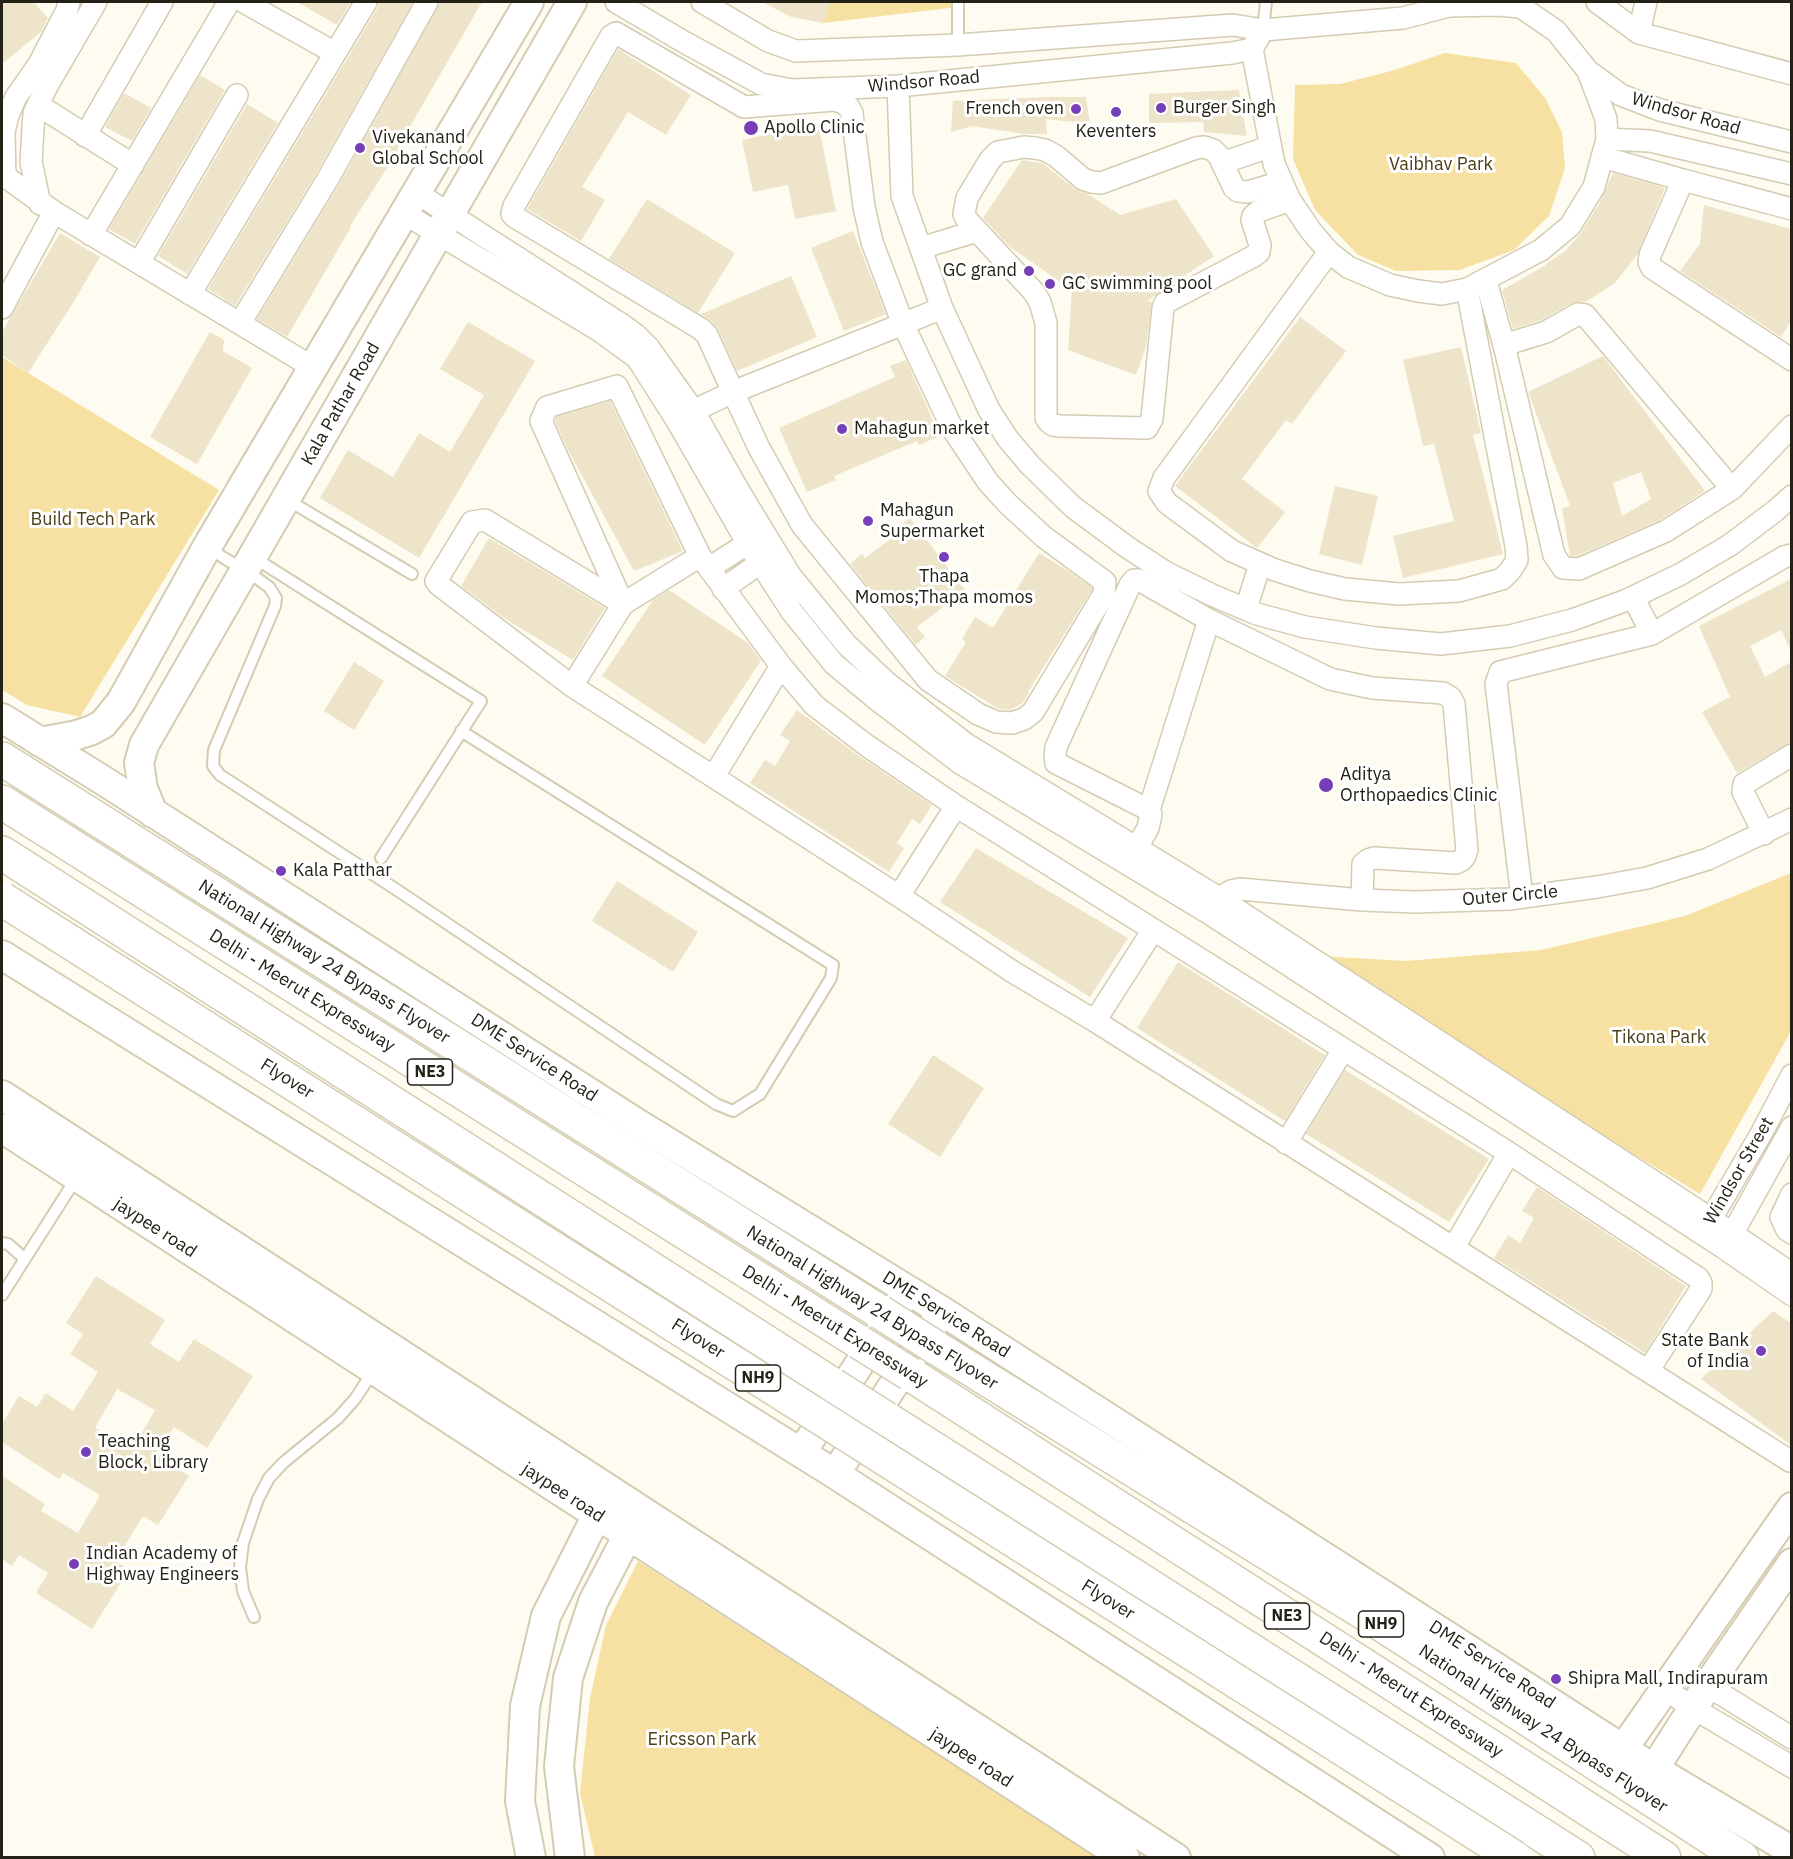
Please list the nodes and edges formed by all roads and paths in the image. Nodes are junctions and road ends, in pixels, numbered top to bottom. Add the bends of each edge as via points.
1 (69, 2) edge
2 (96, 2) edge
3 (162, 2) edge
4 (229, 2) edge
5 (244, 2) edge
6 (366, 2) edge
7 (427, 2) edge
8 (528, 2) edge
9 (572, 2) edge
10 (616, 2) edge
11 (702, 2) edge
12 (958, 2) edge
13 (1266, 2) edge
14 (1597, 2) edge
15 (1646, 2) edge
16 (1452, 4) edge
17 (1520, 4) edge
18 (1263, 30) junction
19 (1639, 33) junction
20 (958, 45) junction
21 (1252, 49) junction
22 (335, 53) junction
23 (1588, 71) junction
24 (1791, 74) edge
25 (898, 86) junction
26 (237, 95) dead end
27 (38, 105) junction
28 (85, 136) junction
29 (1791, 142) edge
30 (1269, 147) junction
31 (1605, 148) junction
32 (1222, 163) junction
33 (133, 165) junction
34 (1791, 174) edge
35 (3, 176) edge
36 (1683, 180) junction
37 (1286, 191) junction
38 (411, 204) junction
39 (47, 208) junction
40 (1791, 208) edge
41 (445, 226) junction
42 (977, 231) junction
43 (91, 235) junction
44 (921, 248) junction
45 (1329, 252) junction
46 (139, 263) junction
47 (1486, 280) junction
48 (1467, 289) junction
49 (190, 294) junction
50 (2, 308) edge
51 (942, 308) junction
52 (240, 324) junction
53 (903, 324) junction
54 (1504, 345) junction
55 (1791, 360) edge
56 (314, 368) junction
57 (734, 392) junction
58 (685, 415) junction
59 (1787, 440) edge
60 (1732, 489) junction
61 (1791, 496) edge
62 (286, 499) junction
63 (756, 539) junction
64 (207, 547) junction
65 (1791, 555) edge
66 (768, 557) junction
67 (705, 562) junction
68 (249, 563) junction
69 (1260, 564) junction
70 (412, 574) dead end
71 (723, 589) junction
72 (1634, 597) junction
73 (623, 604) junction
74 (1246, 609) junction
75 (1209, 620) junction
76 (1652, 634) junction
77 (781, 666) junction
78 (572, 686) junction
79 (2, 718) edge
80 (461, 731) junction
81 (40, 742) junction
82 (1791, 755) edge
83 (2, 759) edge
84 (714, 776) junction
85 (2, 802) edge
86 (956, 806) junction
87 (1149, 810) junction
88 (153, 813) junction
89 (1791, 819) edge
90 (1764, 834) junction
91 (1136, 849) junction
92 (2, 853) edge
93 (381, 858) dead end
94 (899, 896) junction
95 (1522, 897) junction
96 (2, 899) edge
97 (1362, 900) junction
98 (1213, 905) junction
99 (1153, 930) junction
100 (2, 955) edge
101 (1095, 1021) junction
102 (1343, 1050) junction
103 (1791, 1075) edge
104 (2, 1095) edge
105 (1791, 1127) edge
106 (2, 1128) edge
107 (1286, 1143) junction
108 (1509, 1153) junction
109 (77, 1177) junction
110 (1791, 1194) edge
111 (1706, 1226) junction
112 (1791, 1233) edge
113 (192, 1235) junction
114 (1728, 1240) junction
115 (2, 1243) edge
116 (1454, 1247) junction
117 (25, 1259) junction
118 (1791, 1274) edge
119 (908, 1290) junction
120 (2, 1295) edge
121 (1791, 1295) edge
122 (942, 1311) junction
123 (374, 1370) junction
124 (1648, 1371) junction
125 (801, 1453) junction
126 (1790, 1461) edge
127 (835, 1474) junction
128 (1791, 1507) edge
129 (597, 1515) junction
130 (627, 1535) junction
131 (1791, 1563) edge
132 (254, 1617) dead end
133 (1672, 1679) junction
134 (1700, 1697) junction
135 (1791, 1738) edge
136 (1623, 1749) junction
137 (990, 1754) junction
138 (1791, 1767) edge
139 (1654, 1769) junction
140 (1791, 1851) edge
141 (531, 1857) edge
142 (570, 1857) edge
143 (1125, 1857) edge
144 (1176, 1857) edge
145 (1430, 1857) edge
146 (1515, 1857) edge
147 (1578, 1857) edge
148 (1664, 1857) edge
149 (1742, 1857) edge

1 - 35 street via 39,64 16,96 8,115
2 - 27 street
3 - 28 street
4 - 33 street
5 - 22 street
6 - 22 street
7 - 52 street via 326,182
8 - 38 street
9 - 41 street, Kala Pathar Road
10 - 25 street, Windsor Road via 761,84 792,90
11 - 20 street, Windsor Road via 768,41 796,51
12 - 20 lane
13 - 18 lane
14 - 19 street
15 - 19 street
16 - 17 street, Windsor Road
16 - 18 street, Windsor Road via 1403,18
17 - 23 street via 1556,31
18 - 20 street, Windsor Road via 1233,25
18 - 21 street
19 - 24 street
21 - 25 street, Windsor Road
21 - 30 street
22 - 49 street
23 - 29 street, Windsor Road via 1621,95 1660,110
23 - 31 street via 1606,119
25 - 44 street via 903,196
26 - 46 street
27 - 28 street
27 - 39 street via 31,162
28 - 33 street
30 - 32 street
30 - 37 street
31 - 34 street, Windsor Road via 1650,141
31 - 36 street
31 - 47 street via 1594,187 1569,226 1541,250
32 - 37 street via 1238,191
32 - 42 street via 1213,150 1196,148 1101,183 1083,179 1045,150 1024,147 998,152 964,207 967,220
33 - 43 street
35 - 39 street
36 - 40 street
36 - 55 street via 1650,255 1652,268
37 - 42 street via 1253,216 1259,252 1165,303 1152,419 1148,428 1143,429 1060,426 1049,422 1046,323 1040,302
37 - 45 street
38 - 41 street
38 - 56 street
39 - 43 street
39 - 50 street
41 - 58 street via 636,334 666,370
41 - 62 street, Kala Pathar Road
42 - 44 street
43 - 46 street
44 - 51 street
45 - 48 street via 1348,267 1390,285 1442,294
45 - 69 street via 1160,485 1159,491 1167,503 1216,541
46 - 49 street
47 - 48 street
47 - 54 street
48 - 69 street via 1516,546 1517,560 1510,571 1502,579 1459,591 1399,594 1345,589
49 - 52 street
51 - 53 street
51 - 74 street via 989,410 1030,465 1073,507 1127,547 1167,573
52 - 56 street
53 - 57 street
53 - 57 street via 952,428 988,482 1025,521 1105,582 1104,594 1033,712 1024,719 996,722 928,680 802,525 759,448
53 - 57 street via 867,225 848,106 834,100 744,107 613,34 512,214 701,329 712,343
54 - 60 street via 1546,332 1578,314 1585,315
54 - 60 street via 1554,555 1563,568 1579,569 1666,531
56 - 64 street
57 - 58 street
58 - 63 street
59 - 60 street
61 - 72 street via 1730,545
62 - 68 street, Kala Pathar Road
62 - 70 lane
63 - 66 street
63 - 67 street
64 - 68 lane
64 - 81 street via 109,717 92,730
65 - 76 street
66 - 71 street
66 - 91 street via 790,575 833,628 886,682 966,744
66 - 98 street via 792,612 834,664 876,699 960,763
67 - 71 street
67 - 73 street
67 - 73 street via 617,386 547,407 541,421
68 - 80 lane via 481,701
68 - 80 lane via 276,598 275,606 214,750 213,766 220,775 716,1104 733,1111 760,1094 831,978 833,965
68 - 88 street, Kala Pathar Road via 144,745 139,763 143,789
69 - 74 street
71 - 77 street
72 - 74 street via 1572,620 1510,636 1441,644 1305,627
72 - 76 street
73 - 78 street
73 - 78 street via 484,520 472,522 450,556 436,580 439,585
75 - 87 street
75 - 87 street via 1134,580 1056,747 1056,763
75 - 97 street via 1330,679 1372,688 1443,693 1451,698 1465,856 1456,863 1368,860 1364,864
76 - 95 street via 1506,669 1497,676
77 - 84 street
77 - 86 street via 814,705
78 - 84 street
79 - 81 street, DME Service Road
80 - 93 lane
81 - 88 street, DME Service Road
82 - 90 street via 1744,784 1743,792
83 - 149 highway, National Highway 24 Bypass Flyover / NH9, bridge via 1364,1613
84 - 94 street
85 - 148 highway, Delhi - Meerut Expressway / NE3, bridge via 910,1374
86 - 94 street
86 - 99 street
87 - 91 street via 1148,828
88 - 119 street, DME Service Road via 634,1122
89 - 90 street, Outer Circle
90 - 95 street, Outer Circle via 1708,859 1647,878
91 - 98 street
92 - 147 highway, NE3, bridge
94 - 101 street
95 - 97 street, Outer Circle
96 - 146 highway, Flyover / NH9, bridge
97 - 98 street, Outer Circle via 1240,889
98 - 111 street
99 - 101 street
99 - 102 street
100 - 125 street
101 - 107 street
102 - 107 street
102 - 108 street
103 - 111 street, Windsor Street
104 - 113 street
105 - 114 street, Windsor Street
106 - 109 street, jaypee road
107 - 116 street
108 - 116 street
108 - 124 street via 1698,1278 1701,1289
109 - 113 street, jaypee road
109 - 117 lane
110 - 112 street via 1781,1218
111 - 114 street
113 - 123 street, jaypee road
113 - 137 street
114 - 118 street
114 - 121 street
115 - 117 lane
116 - 124 street
117 - 120 lane
119 - 122 street, DME Service Road
119 - 125 street
122 - 127 street
122 - 136 street, DME Service Road
123 - 129 street, jaypee road
123 - 132 lane via 339,1418 283,1463 258,1499 243,1543 240,1567 243,1592
124 - 126 street
125 - 127 street
127 - 145 street
128 - 133 street
129 - 130 street, jaypee road
129 - 141 street via 546,1616 525,1706 520,1802
130 - 137 street, jaypee road
130 - 142 street via 592,1602 568,1678 559,1766
131 - 134 street
133 - 134 street
133 - 136 street
134 - 135 street
134 - 138 street
134 - 139 street
136 - 139 street, DME Service Road
137 - 143 street, jaypee road
137 - 144 street
139 - 140 street, DME Service Road

